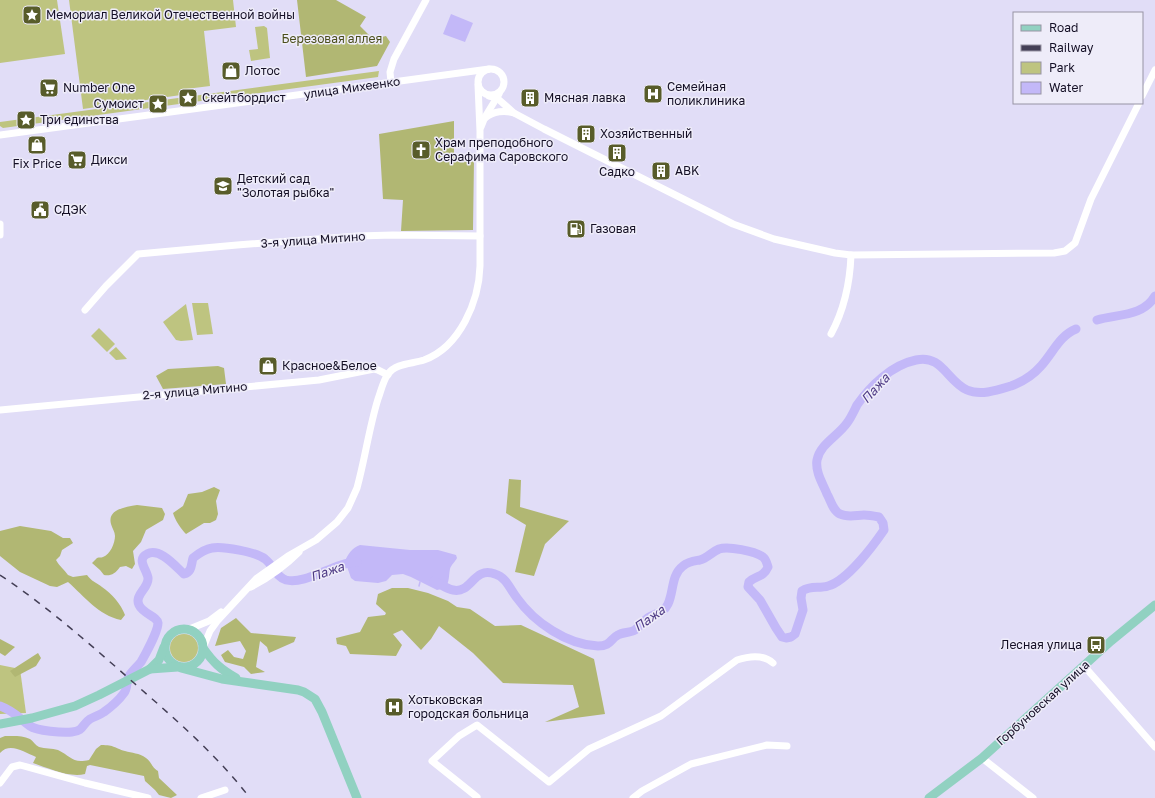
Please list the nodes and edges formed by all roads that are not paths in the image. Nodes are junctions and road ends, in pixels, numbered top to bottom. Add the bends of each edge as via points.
1 (426, 0) edge
2 (489, 69) junction
3 (1155, 70) edge
4 (464, 73) junction
5 (391, 82) junction
6 (478, 84) junction
7 (501, 92) junction
8 (1143, 94) edge
9 (1138, 104) edge
10 (515, 113) junction
11 (484, 120) junction
12 (480, 131) junction
13 (0, 135) edge
14 (0, 224) edge
15 (0, 235) edge
16 (480, 236) junction
17 (851, 255) junction
18 (85, 310) dead end
19 (831, 334) dead end
20 (388, 374) junction
21 (0, 410) edge
22 (1155, 605) edge
23 (227, 609) junction
24 (187, 630) junction
25 (165, 645) junction
26 (203, 648) junction
27 (773, 663) dead end
28 (1084, 666) junction
29 (180, 667) junction
30 (150, 669) junction
31 (241, 681) junction
32 (4, 723) edge
33 (787, 746) dead end
34 (1155, 747) edge
35 (982, 758) junction
36 (0, 783) edge
37 (225, 790) dead end
38 (148, 798) edge
39 (201, 798) edge
40 (357, 798) edge
41 (477, 798) edge
42 (633, 798) edge
43 (928, 798) edge
44 (1033, 798) edge

1 - 5 street via 394,59
2 - 4 street, улица Михеенко
2 - 6 street via 481,74
2 - 7 street via 502,74 505,82
3 - 8 street
4 - 5 street, улица Михеенко
4 - 6 street via 471,74
5 - 13 street, улица Михеенко
6 - 7 street via 482,92 489,96
6 - 12 street
7 - 10 street
7 - 10 street
7 - 11 street
9 - 17 street via 1091,199 1075,243 1066,251
10 - 11 street via 497,112 488,115
10 - 17 street via 733,224 780,240
11 - 12 street
12 - 16 street
14 - 15 street
16 - 18 street, 3-я улица Митино via 365,236 147,253 136,256
16 - 20 street via 479,285 472,308 458,332 440,352 424,360 395,368
17 - 19 street via 850,276 838,321
20 - 21 street, 2-я улица Митино via 374,369 319,380
20 - 23 street via 375,408 360,477 348,508 337,522 316,540 258,580
22 - 28 main road, Горбуновская улица
23 - 24 street via 209,621
23 - 26 street via 210,631
24 - 25 main road via 170,634
24 - 26 main road via 198,636
25 - 29 main road via 167,658
25 - 30 main road via 158,660
26 - 29 main road via 196,663
26 - 31 main road via 223,671
27 - 41 street via 769,659 750,656 737,660 660,716 589,750 549,782 477,725 459,736 432,761
28 - 34 street
28 - 35 main road, Горбуновская улица
29 - 30 main road
29 - 31 main road via 222,679
30 - 32 main road via 74,706
31 - 40 main road via 298,690 315,699
33 - 42 street via 767,745 691,764
35 - 43 main road, Горбуновская улица
35 - 44 street
36 - 38 street via 12,767 20,765
37 - 39 street

